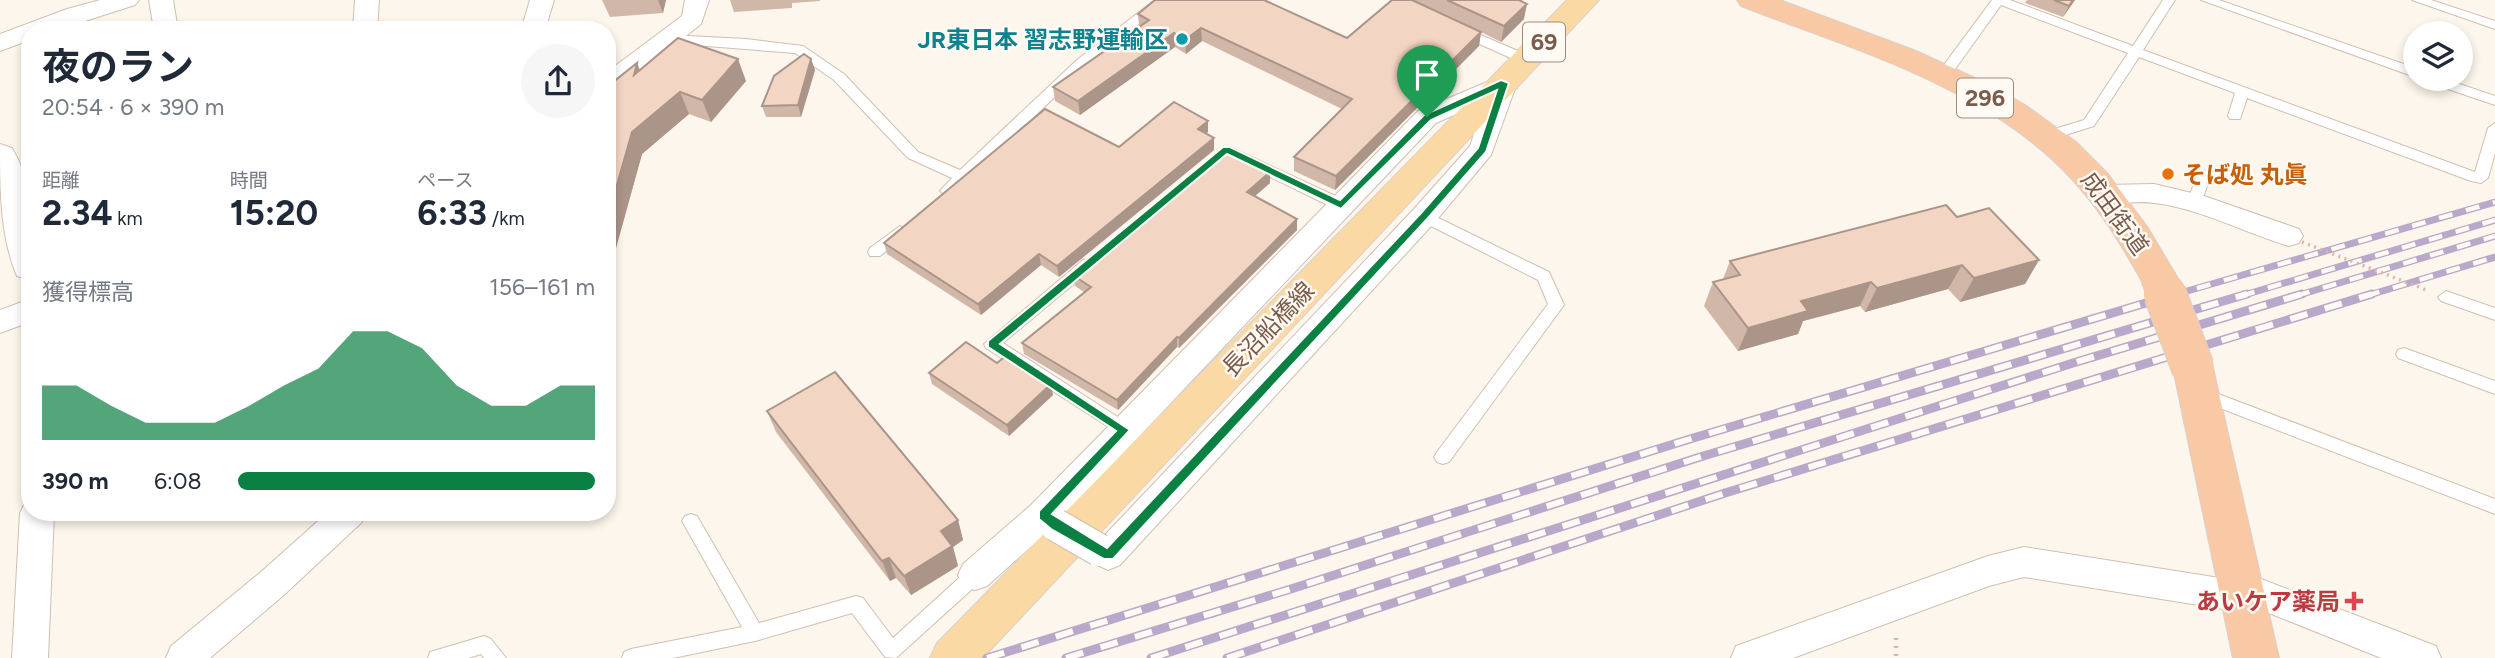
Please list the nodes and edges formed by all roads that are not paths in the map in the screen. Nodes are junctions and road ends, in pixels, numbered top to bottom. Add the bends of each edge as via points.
1 (127, 0) edge
2 (161, 0) edge
3 (367, 0) edge
4 (542, 0) edge
5 (697, 0) edge
6 (1163, 0) edge
7 (1584, 0) edge
8 (1752, 0) edge
9 (1998, 0) edge
10 (2169, 0) edge
11 (2207, 0) edge
12 (2418, 0) edge
13 (57, 21) edge
14 (164, 21) edge
15 (366, 21) edge
16 (536, 21) edge
17 (2495, 25) edge
18 (1454, 27) edge
19 (21, 35) edge
20 (669, 39) junction
21 (0, 43) edge
22 (2135, 50) junction
23 (2403, 69) edge
24 (1515, 71) junction
25 (1943, 76) junction
26 (616, 78) edge
27 (2243, 90) junction
28 (2466, 91) edge
29 (2495, 101) edge
30 (2235, 116) dead end
31 (2495, 128) edge
32 (2046, 136) junction
33 (0, 156) edge
34 (1216, 159) edge
35 (2204, 175) dead end
36 (963, 177) junction
37 (2105, 194) junction
38 (934, 202) edge
39 (2194, 203) junction
40 (1341, 205) junction
41 (1424, 216) junction
42 (914, 219) edge
43 (21, 234) edge
44 (2295, 239) road end
45 (876, 252) dead end
46 (1098, 256) edge
47 (2446, 297) dead end
48 (21, 314) edge
49 (2495, 314) edge
50 (0, 322) edge
51 (2404, 354) dead end
52 (2195, 380) junction
53 (2495, 388) edge
54 (1124, 430) junction
55 (1443, 457) dead end
56 (2495, 507) edge
57 (1049, 520) junction
58 (37, 521) edge
59 (340, 521) edge
60 (691, 521) dead end
61 (975, 575) joint
62 (2241, 592) junction
63 (755, 633) junction
64 (30, 658) edge
65 (184, 658) edge
66 (437, 658) edge
67 (497, 658) edge
68 (631, 658) edge
69 (953, 658) edge
70 (1749, 658) edge
71 (2256, 658) edge
72 (2423, 658) edge

1 - 13 street
2 - 14 street
3 - 15 street
4 - 16 street
5 - 20 street via 693,19
6 - 36 lane via 1083,62
7 - 24 main road, 長沼船橋線 / 69
8 - 25 highway, 成田街道 / 296
9 - 22 lane
9 - 25 lane
10 - 22 lane
11 - 23 lane
12 - 17 lane
18 - 24 lane
19 - 21 street
20 - 26 street
20 - 36 lane via 798,49 839,77 913,155
22 - 27 lane
22 - 32 lane via 2089,123
24 - 40 street via 1427,117
24 - 41 street via 1482,149
24 - 69 main road, 長沼船橋線 / 69
25 - 32 highway, 成田街道 / 296
27 - 30 lane
27 - 31 lane via 2476,178 2481,178
28 - 29 lane
32 - 37 highway, 成田街道 / 296
33 - 43 street
34 - 40 lane via 1226,150
35 - 39 lane
36 - 38 lane
37 - 39 street via 2154,193
37 - 52 highway, 成田街道 / 296, bridge via 2136,234 2158,277
39 - 44 street
40 - 54 street
41 - 55 lane via 1544,276 1556,305
41 - 57 street, bridge via 1108,555
42 - 45 lane
46 - 54 lane via 992,344
47 - 49 lane
48 - 50 street
51 - 53 lane
52 - 56 lane
52 - 62 highway, 成田街道 / 296
54 - 57 street
57 - 61 street
58 - 64 street
59 - 65 street
60 - 63 lane
61 - 63 lane via 892,651 856,604
62 - 70 street via 2024,562
62 - 71 highway, 成田街道 / 296
62 - 72 street
63 - 68 lane
66 - 67 lane via 485,645

